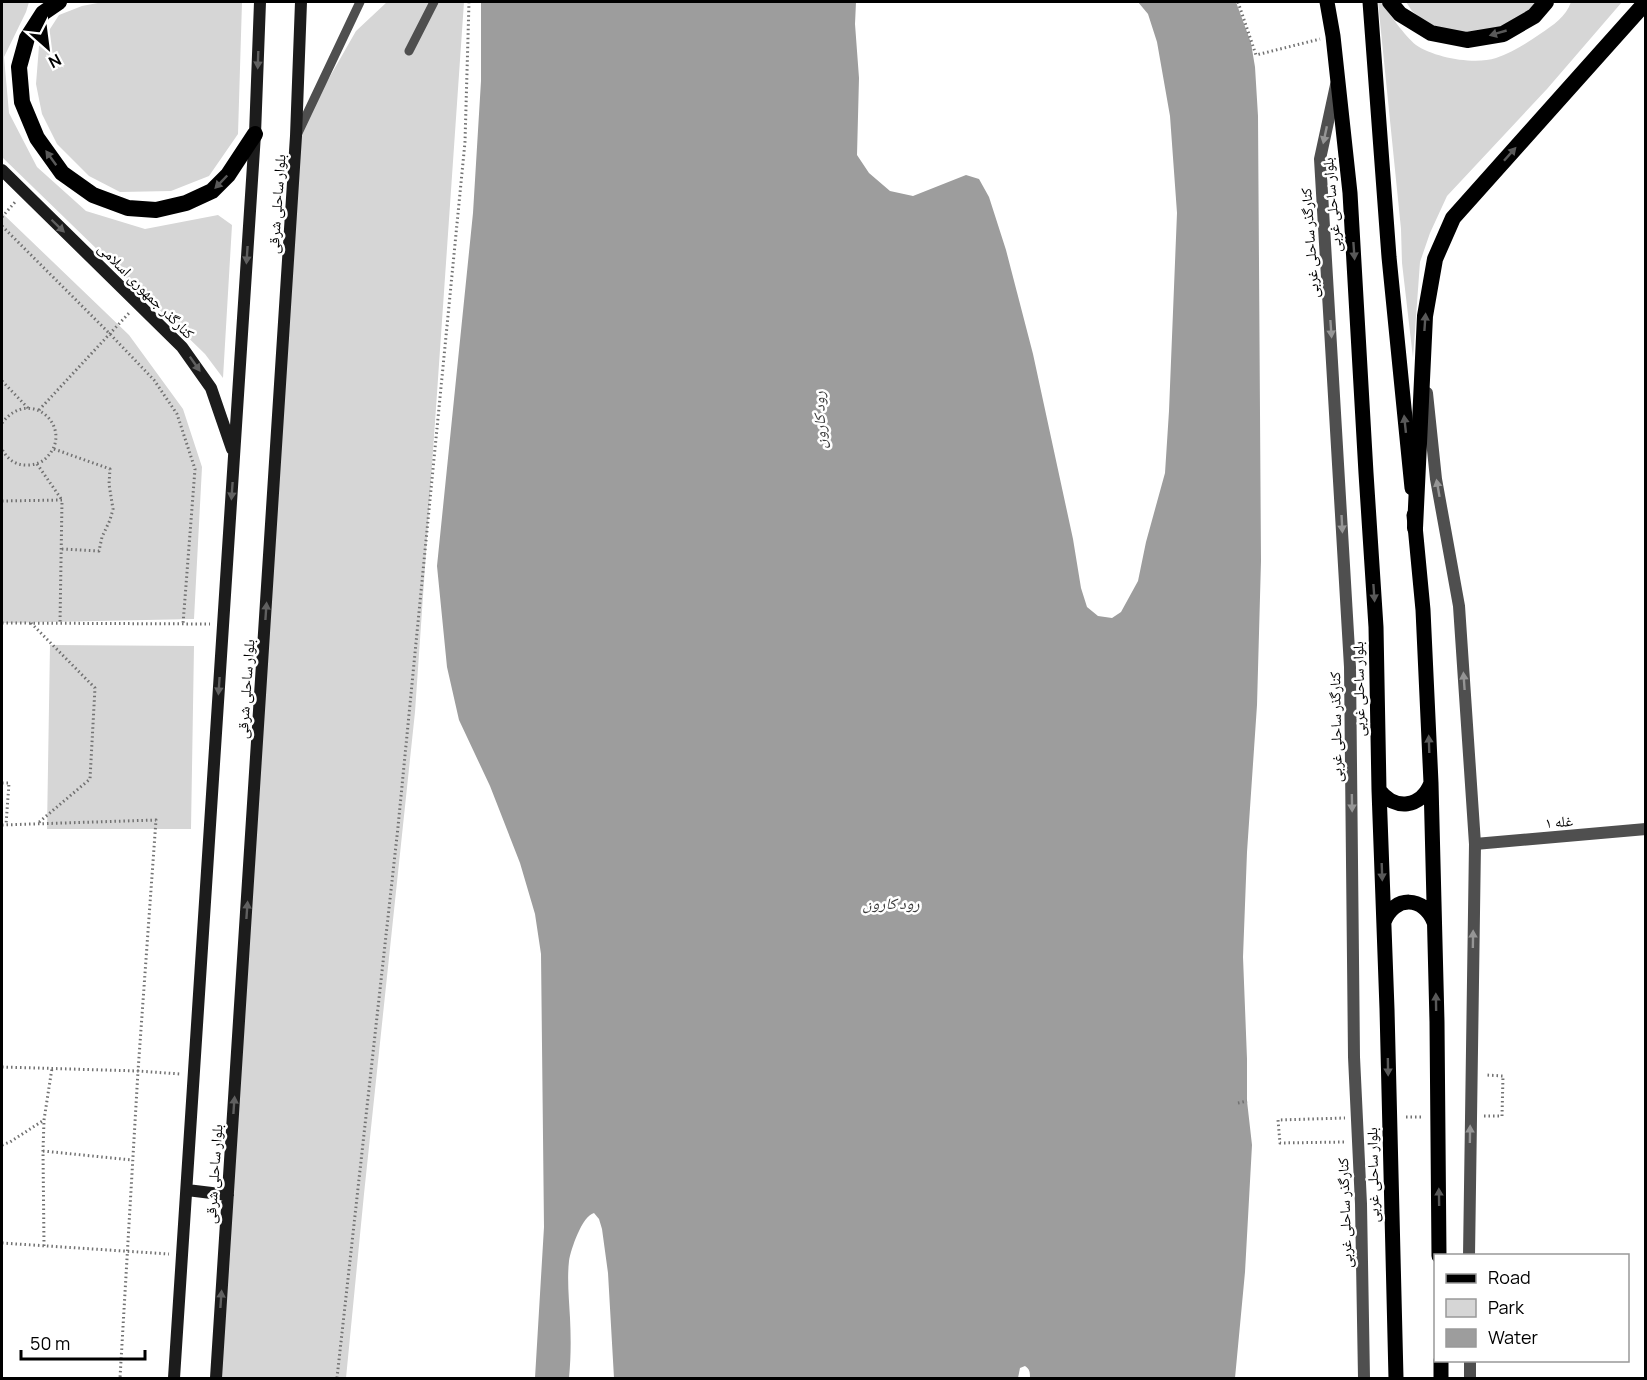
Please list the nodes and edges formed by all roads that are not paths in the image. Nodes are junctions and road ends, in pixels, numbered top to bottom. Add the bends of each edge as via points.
1 (58, 2) edge
2 (260, 2) edge
3 (301, 2) edge
4 (360, 2) edge
5 (434, 2) edge
6 (1327, 2) edge
7 (1370, 2) edge
8 (1390, 2) edge
9 (1546, 2) edge
10 (1646, 2) edge
11 (409, 51) dead end
12 (1338, 78) junction
13 (255, 134) junction
14 (296, 136) junction
15 (2, 170) edge
16 (1423, 349) junction
17 (234, 455) junction
18 (1416, 528) junction
19 (1431, 783) junction
20 (1378, 790) junction
21 (1646, 829) edge
22 (1475, 844) junction
23 (1384, 922) junction
24 (1434, 922) junction
25 (187, 1190) junction
26 (228, 1195) junction
27 (1439, 1254) edge
28 (1469, 1254) edge
29 (1441, 1362) edge
30 (1470, 1362) edge
31 (174, 1378) edge
32 (216, 1378) edge
33 (1364, 1378) edge
34 (1396, 1378) edge
35 (1441, 1378) edge
36 (1470, 1378) edge

13 -> 1 highway via 212,191 186,203 156,210 128,208 93,195 62,173 37,138 22,102 19,67 27,38 43,13
2 -> 13 main road, بلوار ساحلی شرقی
3 - 14 main road, بلوار ساحلی شرقی
4 - 14 lane
5 - 11 lane
6 - 12 main road, بلوار ساحلی غربی
18 -> 7 main road via 1389,257
9 -> 8 highway via 1534,15 1503,34 1467,40 1431,33 1400,14
16 -> 10 highway via 1435,259 1453,218
12 -> 20 main road, بلوار ساحلی غربی via 1350,193 1376,627
12 -> 33 street, کنارگذر ساحلی غربی via 1320,159 1350,668 1354,1057
13 -> 17 main road, بلوار ساحلی شرقی
26 -> 14 main road, بلوار ساحلی شرقی
15 -> 17 main road, کنارگذر جمهوری اسلامی via 182,347 211,388
16 - 18 highway
22 -> 16 street via 1459,606 1436,479
17 -> 25 main road, بلوار ساحلی شرقی
19 -> 18 main road via 1424,610
19 - 20 main road via 1420,799 1407,804 1394,803
19 - 24 main road
20 -> 23 main road, بلوار ساحلی غربی
21 - 22 street, غله ۱
28 -> 22 street
23 - 24 main road via 1396,905 1409,902 1428,910
23 -> 34 main road, بلوار ساحلی غربی
27 -> 24 main road
25 - 26 main road
25 - 31 main road, بلوار ساحلی شرقی
32 -> 26 main road, بلوار ساحلی شرقی
29 - 35 main road
30 - 36 street

